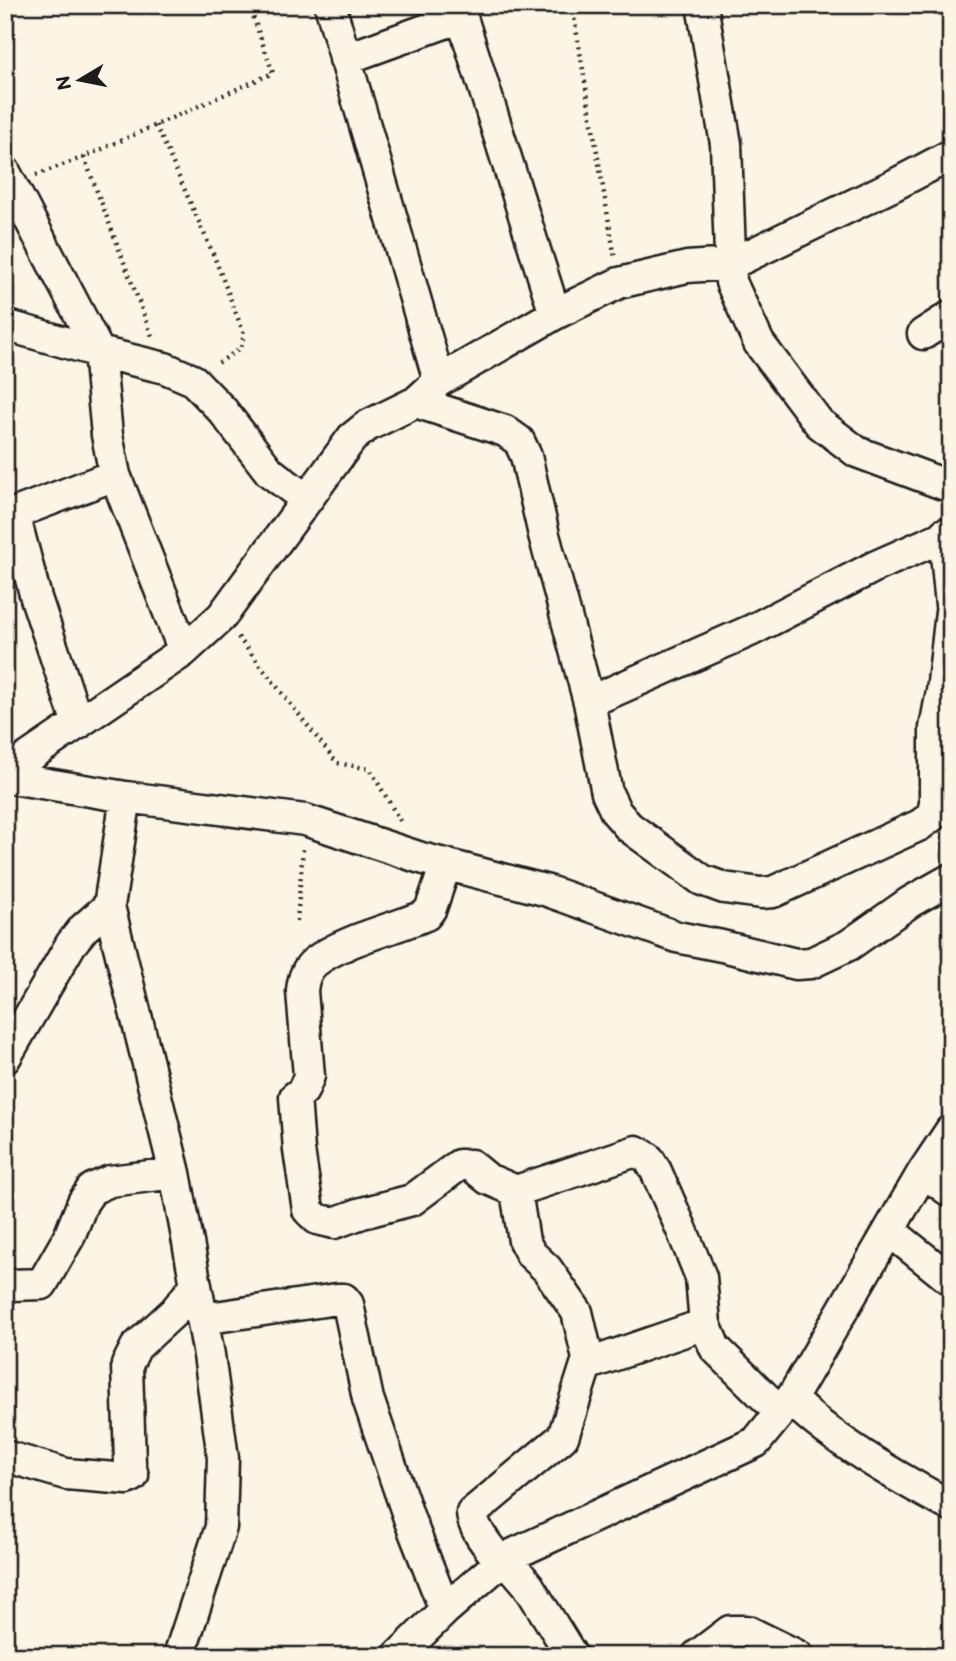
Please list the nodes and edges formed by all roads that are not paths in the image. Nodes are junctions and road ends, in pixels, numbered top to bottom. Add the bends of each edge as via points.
1 (330, 5) edge
2 (702, 5) edge
3 (459, 11) edge
4 (345, 59) junction
5 (949, 160) edge
6 (9, 178) edge
7 (731, 264) junction
8 (555, 314) junction
9 (951, 316) edge
10 (5, 325) edge
11 (923, 334) dead end
12 (99, 352) junction
13 (439, 381) junction
14 (416, 402) junction
15 (115, 475) junction
16 (951, 487) edge
17 (307, 500) junction
18 (10, 515) edge
19 (947, 534) edge
20 (951, 605) edge
21 (951, 612) edge
22 (184, 651) junction
23 (589, 702) junction
24 (78, 724) junction
25 (9, 780) edge
26 (126, 796) junction
27 (433, 861) junction
28 (951, 879) edge
29 (109, 906) junction
30 (5, 1058) edge
31 (951, 1130) edge
32 (923, 1172) junction
33 (175, 1173) junction
34 (516, 1191) junction
35 (951, 1192) edge
36 (890, 1231) junction
37 (951, 1280) edge
38 (195, 1285) junction
39 (5, 1289) edge
40 (202, 1319) junction
41 (705, 1324) junction
42 (589, 1363) junction
43 (786, 1405) junction
44 (5, 1455) edge
45 (951, 1506) edge
46 (503, 1560) junction
47 (445, 1610) junction
48 (179, 1656) edge
49 (398, 1656) edge
50 (572, 1656) edge
51 (697, 1656) edge
52 (798, 1656) edge

1 - 4 street
2 - 7 street via 726,144
3 - 4 street
3 - 8 street
4 - 13 street
5 - 7 street
6 - 12 street
7 - 8 street via 687,267 619,283
7 - 16 street via 731,282 759,342 819,423 857,452
8 - 13 street
9 - 11 street
10 - 12 street
12 - 15 street
12 - 17 street via 165,368 193,380 270,472
13 - 14 street
14 - 17 street via 352,438
14 - 23 street via 505,430 520,441
15 - 18 street
15 - 22 street
17 - 22 street via 222,616
18 - 24 street
19 - 20 street
19 - 23 street
21 - 23 street via 935,728 932,816 773,892 724,888 702,880 629,827 607,793
22 - 24 street
24 - 25 street
25 - 26 street
26 - 27 street via 305,820
26 - 29 street
27 - 28 street via 548,891 677,937 796,964 811,963 849,945
27 - 34 street via 431,908 426,915 333,951 313,963 303,977 309,1076 295,1097 308,1210 317,1219 334,1223 412,1200 459,1165 471,1165 488,1179
29 - 30 street via 71,944
29 - 33 street
31 - 32 street
32 - 35 street
32 - 36 street
33 - 38 street
33 - 39 street via 110,1181 92,1189 42,1284
34 - 41 street via 636,1151 648,1158 701,1277
34 - 42 street via 524,1241 577,1312
36 - 37 street
36 - 43 street
38 - 40 street
38 - 44 street via 136,1347 127,1365 133,1476 66,1474
40 - 47 street via 344,1299 368,1399
40 - 48 street via 223,1458 221,1527
41 - 42 street
41 - 43 street via 715,1348
42 - 46 street via 583,1369 563,1437 472,1513 477,1529
43 - 45 street
43 - 46 street via 756,1443
46 - 47 street
46 - 50 street via 528,1584
47 - 49 street
51 - 52 street via 730,1631 747,1631

